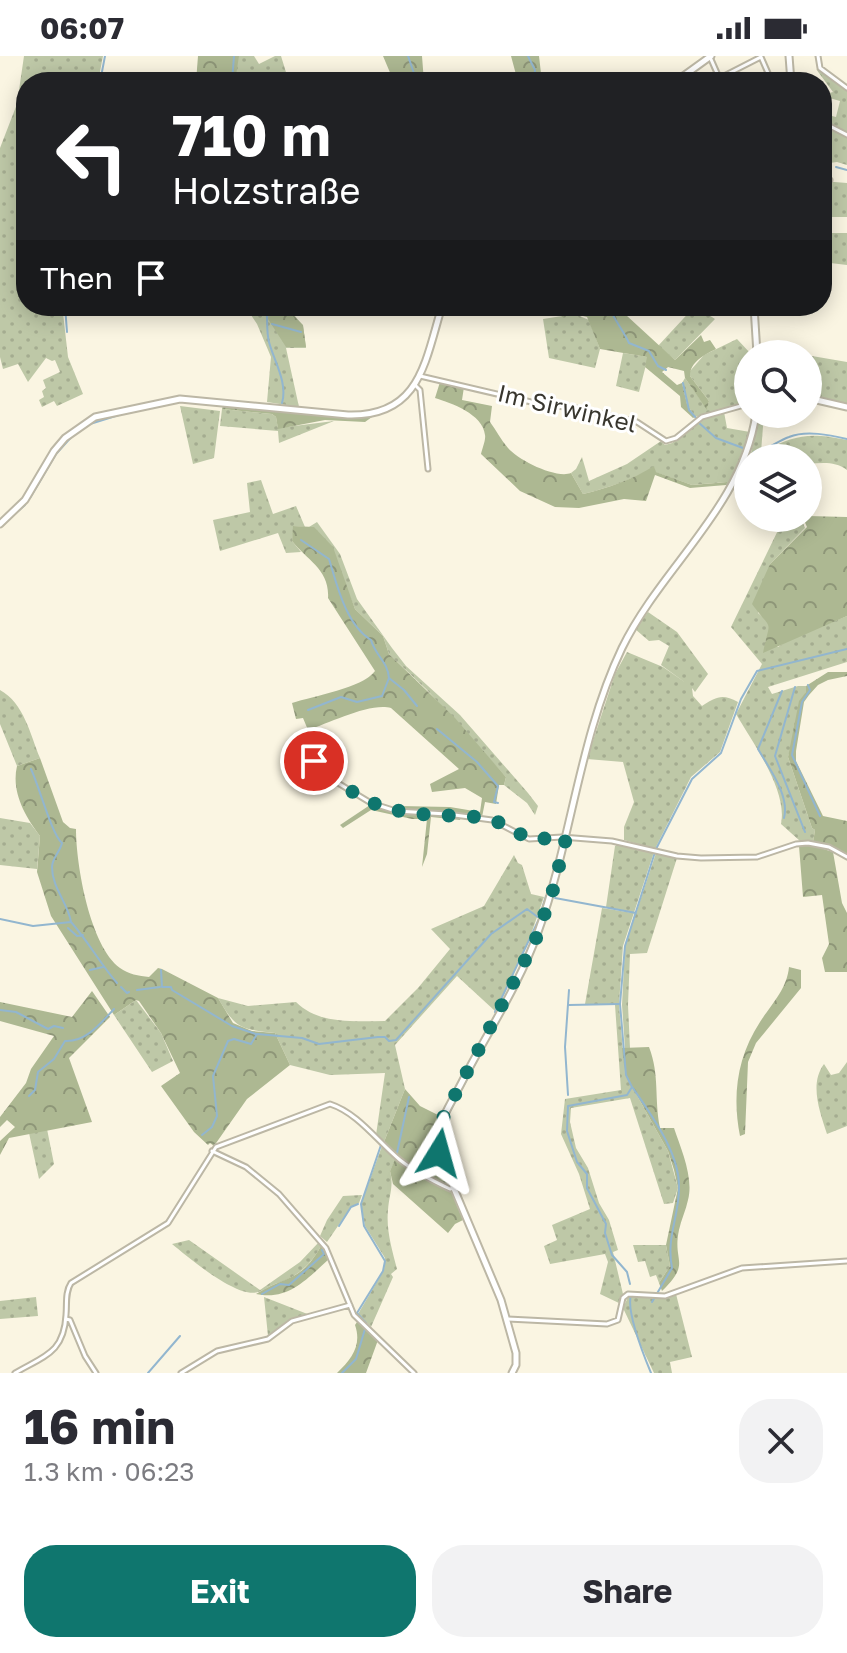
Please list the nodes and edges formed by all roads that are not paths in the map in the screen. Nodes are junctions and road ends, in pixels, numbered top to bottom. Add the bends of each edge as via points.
1 (710, 56) edge
2 (688, 72) edge
3 (734, 72) edge
4 (768, 72) edge
5 (439, 316) edge
6 (755, 316) edge
7 (756, 340) edge
8 (420, 376) junction
9 (415, 385) junction
10 (822, 401) edge
11 (847, 407) edge
12 (734, 408) edge
13 (753, 428) edge
14 (428, 469) dead end
15 (0, 524) edge
16 (309, 752) dead end
17 (566, 838) junction
18 (847, 857) edge
19 (212, 1151) junction
20 (454, 1188) junction
21 (847, 1261) edge
22 (350, 1305) junction
23 (66, 1319) junction
24 (507, 1319) junction
25 (515, 1372) edge
26 (15, 1373) edge
27 (96, 1373) edge
28 (181, 1373) edge
29 (414, 1373) edge

1 - 2 street
3 - 4 street via 761,57
5 - 8 street
6 - 7 street
8 - 9 street
8 - 12 street, Im Sirwinkel via 637,422 666,441 702,417
9 - 14 street via 420,390
9 - 15 street via 403,400 370,415 174,399 95,417 60,444 25,500
10 - 11 street
13 - 17 street via 736,480 719,509 648,602 622,648 590,735
16 - 17 street via 328,779 383,808 479,817 529,839
17 - 18 street via 621,842 690,858 753,858 808,843
17 - 20 street via 535,941 437,1132 437,1147
19 - 20 street via 330,1104 407,1166
19 - 22 street via 246,1167 279,1194 326,1248
19 - 23 street via 168,1223 69,1285
20 - 24 street
21 - 24 street via 742,1268 679,1292 625,1296 620,1318 607,1324
22 - 28 street via 292,1321 268,1339 217,1351
22 - 29 street
23 - 26 street via 56,1348
23 - 27 street
24 - 25 street

